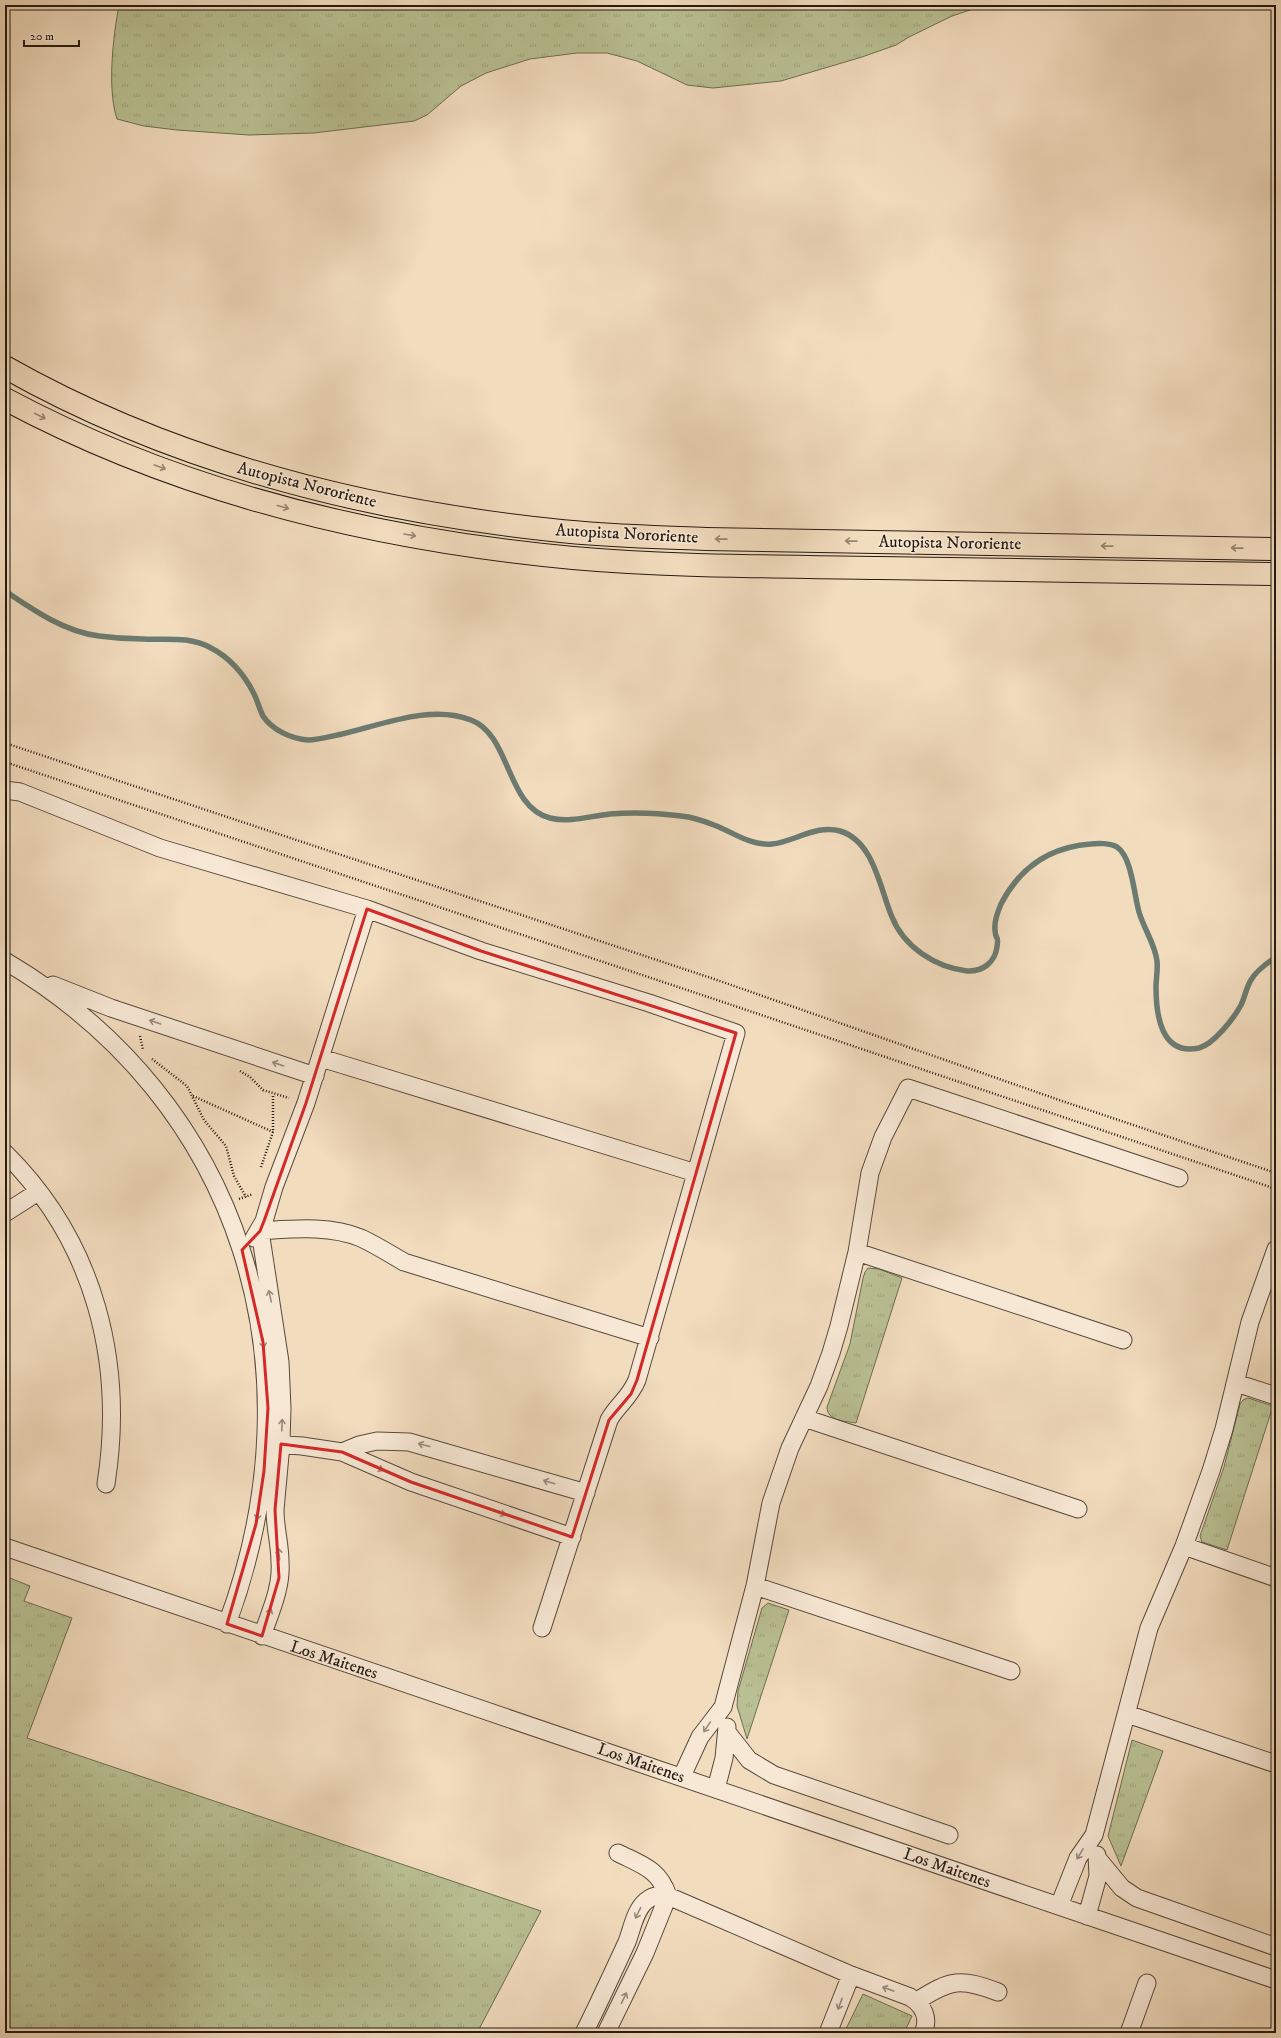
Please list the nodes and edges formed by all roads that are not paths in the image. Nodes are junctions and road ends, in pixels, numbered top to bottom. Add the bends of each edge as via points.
1 (5, 368) edge
2 (5, 399) edge
3 (1276, 549) edge
4 (1276, 574) edge
5 (5, 790) edge
6 (367, 909) junction
7 (5, 961) edge
8 (31, 976) junction
9 (111, 1008) junction
10 (93, 1024) junction
11 (321, 1058) junction
12 (315, 1076) junction
13 (5, 1153) edge
14 (696, 1173) junction
15 (1179, 1178) dead end
16 (38, 1192) junction
17 (5, 1213) edge
18 (260, 1231) junction
19 (1276, 1249) edge
20 (242, 1250) junction
21 (857, 1252) junction
22 (650, 1338) junction
23 (1123, 1340) dead end
24 (1236, 1383) junction
25 (1276, 1396) edge
26 (804, 1418) junction
27 (274, 1444) junction
28 (342, 1452) junction
29 (106, 1484) dead end
30 (586, 1493) junction
31 (1078, 1509) dead end
32 (572, 1537) junction
33 (1184, 1546) junction
34 (5, 1547) edge
35 (1276, 1578) edge
36 (755, 1586) junction
37 (227, 1624) junction
38 (542, 1628) dead end
39 (262, 1636) junction
40 (1011, 1671) dead end
41 (723, 1707) junction
42 (1127, 1714) junction
43 (727, 1732) junction
44 (1276, 1764) edge
45 (682, 1776) junction
46 (716, 1789) junction
47 (949, 1835) dead end
48 (1094, 1835) junction
49 (618, 1853) dead end
50 (1098, 1859) junction
51 (668, 1896) junction
52 (1059, 1906) junction
53 (1087, 1916) junction
54 (1276, 1947) edge
55 (851, 1975) junction
56 (1276, 1980) edge
57 (1147, 1983) dead end
58 (998, 1992) dead end
59 (917, 2001) junction
60 (584, 2033) edge
61 (606, 2033) edge
62 (828, 2033) edge
63 (923, 2033) edge
64 (1129, 2033) edge

3 -> 1 highway, Autopista Nororiente via 706,539 617,536 552,530 380,504 240,469 153,438 94,413
2 -> 4 highway, Autopista Nororiente via 118,452 228,492 400,533 520,552 574,558 704,565
5 - 6 street via 20,792 160,848
6 - 11 street
6 - 14 street via 481,951 736,1033
7 - 8 street
8 - 9 street
8 - 10 street
9 - 10 street via 100,1010
12 -> 9 street
10 - 20 street via 152,1087 194,1146 224,1205
11 - 12 street
11 - 14 street
12 - 18 street
13 - 16 street via 24,1172
14 - 22 street
15 - 21 street via 908,1088 883,1137 872,1167
16 - 17 street
16 - 29 street via 59,1223 83,1269 94,1296 102,1327 109,1365 112,1404 111,1454
18 - 20 street
18 - 22 street via 320,1230 348,1234 404,1262
27 -> 18 street via 282,1408 280,1362
19 - 24 street via 1250,1322
20 -> 27 street via 263,1342 268,1408
21 - 23 street
21 - 26 street via 833,1347
22 - 30 street via 631,1394 609,1420
24 - 25 street
24 - 33 street via 1224,1429
26 - 31 street
26 - 36 street via 771,1503
27 - 28 street
27 -> 37 street via 260,1500 252,1548
39 -> 27 street via 277,1593 279,1578
30 -> 28 street via 409,1442 376,1441
28 -> 32 street via 411,1482
30 - 32 street
32 - 38 street
33 - 35 street
33 - 42 street via 1149,1628
34 - 37 street, Los Maitenes
36 - 40 street
36 - 41 street
37 - 39 street, Los Maitenes
39 - 45 street, Los Maitenes
41 - 43 street
41 -> 45 street via 700,1737
42 - 44 street
42 - 48 street
43 - 46 street
43 - 47 street via 749,1760 774,1775
45 - 46 street, Los Maitenes
46 - 52 street, Los Maitenes
48 - 50 street
48 -> 52 street via 1078,1858
49 - 51 street via 655,1872 665,1886
50 - 53 street via 1098,1876
50 - 54 street via 1122,1888 1136,1898
51 - 55 street
51 -> 60 street via 653,1896 645,1901 638,1912
61 -> 51 street via 645,1953
52 - 53 street, Los Maitenes
53 - 56 street, Los Maitenes
59 -> 55 street
55 -> 62 street
57 - 64 street
58 - 59 street via 964,1981 939,1988
59 - 63 street via 925,2014

